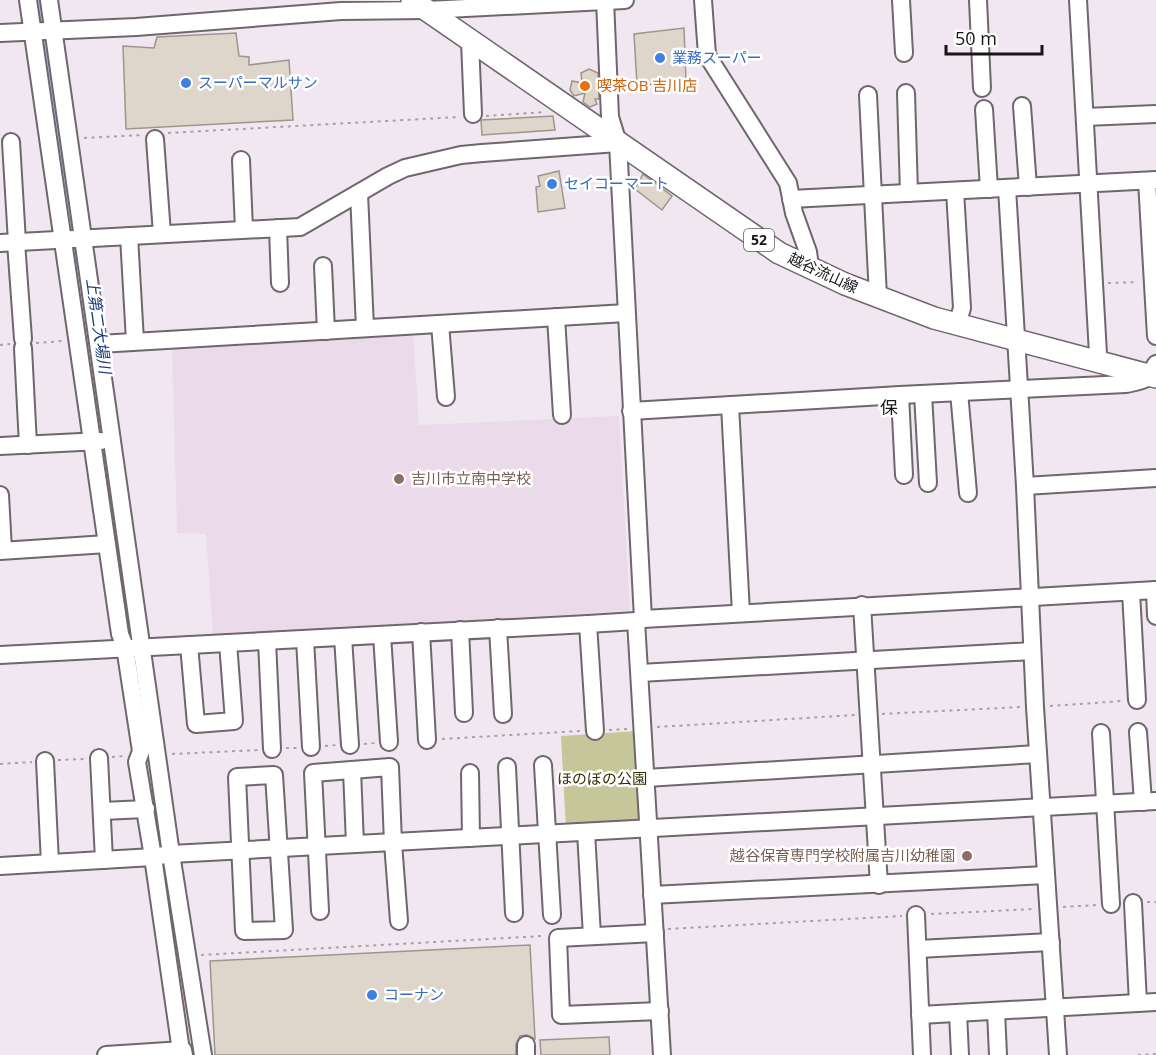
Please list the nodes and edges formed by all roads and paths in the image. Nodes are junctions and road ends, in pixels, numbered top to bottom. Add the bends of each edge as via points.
1 (28, 0) edge
2 (49, 0) edge
3 (605, 0) edge
4 (625, 0) edge
5 (703, 0) edge
6 (901, 0) edge
7 (978, 0) edge
8 (1078, 0) edge
9 (420, 5) edge
10 (32, 31) junction
11 (53, 31) junction
12 (0, 33) edge
13 (470, 41) junction
14 (903, 53) dead end
15 (982, 88) dead end
16 (906, 93) dead end
17 (868, 95) dead end
18 (1022, 106) dead end
19 (984, 109) dead end
20 (548, 112) dead end
21 (1156, 114) edge
22 (471, 116) junction
23 (1085, 117) junction
24 (154, 136) junction
25 (69, 139) junction
26 (11, 142) dead end
27 (618, 143) junction
28 (241, 160) dead end
29 (1152, 180) edge
30 (1088, 184) junction
31 (1028, 187) junction
32 (1007, 188) junction
33 (989, 189) junction
34 (955, 191) junction
35 (359, 193) junction
36 (909, 194) junction
37 (872, 195) junction
38 (791, 200) junction
39 (278, 228) junction
40 (244, 229) junction
41 (162, 234) junction
42 (129, 236) junction
43 (83, 239) junction
44 (62, 240) junction
45 (11, 242) edge
46 (323, 266) dead end
47 (806, 266) junction
48 (1153, 281) junction
49 (280, 283) dead end
50 (1094, 284) junction
51 (878, 297) junction
52 (626, 313) junction
53 (556, 317) junction
54 (440, 324) junction
55 (957, 325) junction
56 (365, 328) junction
57 (326, 331) junction
58 (1156, 336) edge
59 (78, 340) junction
60 (1016, 340) junction
61 (135, 341) junction
62 (23, 343) junction
63 (99, 344) junction
64 (0, 345) edge
65 (1096, 361) junction
66 (1154, 372) edge
67 (1019, 389) junction
68 (959, 392) junction
69 (923, 394) junction
70 (900, 395) junction
71 (446, 397) dead end
72 (730, 405) junction
73 (631, 411) junction
74 (562, 415) dead end
75 (112, 440) junction
76 (92, 442) junction
77 (28, 445) junction
78 (0, 446) edge
79 (904, 475) dead end
80 (1156, 478) edge
81 (928, 483) dead end
82 (1025, 486) junction
83 (968, 493) dead end
84 (0, 495) edge
85 (107, 544) junction
86 (2, 551) edge
87 (1155, 590) edge
88 (1131, 592) junction
89 (1029, 597) junction
90 (862, 605) junction
91 (741, 613) junction
92 (1156, 616) edge
93 (640, 620) junction
94 (588, 624) junction
95 (498, 628) junction
96 (460, 630) junction
97 (421, 632) junction
98 (382, 634) junction
99 (343, 637) junction
100 (305, 639) junction
101 (267, 641) junction
102 (228, 643) junction
103 (189, 645) junction
104 (132, 647) junction
105 (1032, 651) junction
106 (0, 655) edge
107 (865, 660) junction
108 (640, 673) junction
109 (1137, 700) joint
110 (1035, 706) junction
111 (464, 713) dead end
112 (503, 714) dead end
113 (868, 714) junction
114 (643, 728) junction
115 (595, 731) junction
116 (1138, 732) dead end
117 (1101, 733) dead end
118 (427, 740) joint
119 (389, 742) joint
120 (350, 745) junction
121 (311, 747) junction
122 (272, 749) junction
123 (1038, 754) junction
124 (157, 755) junction
125 (139, 757) junction
126 (99, 758) junction
127 (45, 761) junction
128 (0, 764) edge
129 (543, 765) dead end
130 (872, 765) junction
131 (507, 767) dead end
132 (352, 770) junction
133 (470, 773) dead end
134 (646, 778) junction
135 (1150, 802) edge
136 (1104, 805) junction
137 (146, 809) junction
138 (1042, 809) junction
139 (102, 811) junction
140 (876, 817) junction
141 (648, 829) junction
142 (586, 832) junction
143 (547, 834) junction
144 (510, 836) junction
145 (471, 838) junction
146 (393, 843) junction
147 (355, 844) junction
148 (317, 847) junction
149 (280, 849) junction
150 (240, 851) junction
151 (162, 856) junction
152 (104, 860) junction
153 (50, 863) junction
154 (0, 866) edge
155 (1046, 875) junction
156 (879, 885) junction
157 (652, 895) junction
158 (1133, 903) dead end
159 (1111, 904) dead end
160 (320, 910) dead end
161 (514, 914) dead end
162 (552, 915) dead end
163 (916, 915) dead end
164 (399, 921) dead end
165 (655, 933) junction
166 (592, 936) junction
167 (558, 938) junction
168 (1051, 942) junction
169 (918, 949) junction
170 (188, 956) junction
171 (1156, 1002) edge
172 (1138, 1003) junction
173 (1055, 1007) junction
174 (660, 1011) junction
175 (996, 1011) junction
176 (958, 1013) junction
177 (920, 1015) junction
178 (182, 1053) edge
179 (1156, 1054) edge
180 (106, 1055) edge
181 (203, 1055) edge
182 (662, 1055) edge
183 (922, 1055) edge
184 (960, 1055) edge
185 (998, 1055) edge
186 (1058, 1055) edge
187 (1138, 1055) edge

1 - 10 street
2 - 11 street
3 - 4 street
3 - 9 street
3 - 27 street via 610,117
5 - 38 street via 706,55 788,183
6 - 14 street
7 - 15 street
8 - 23 street
9 - 11 street
9 - 13 main road, 越谷流山線 / 52
10 - 11 street
10 - 12 street
10 - 44 street
11 - 25 street
13 - 22 street
13 - 27 main road, 越谷流山線 / 52
16 - 36 street
17 - 37 street
18 - 31 street
19 - 33 street
20 - 22 path
21 - 23 street
22 - 24 path
23 - 30 street
24 - 25 path
24 - 41 street
25 - 43 street
26 - 45 street
27 - 35 street via 461,155 405,168
27 - 47 main road, 越谷流山線 / 52 via 752,236
27 - 52 street
28 - 40 street
29 - 30 street
29 - 48 street
30 - 31 street
30 - 50 street
31 - 32 street
32 - 33 street
32 - 60 street
33 - 34 street
34 - 36 street
34 - 55 street via 962,308
35 - 39 street via 300,227
35 - 56 street
36 - 37 street
37 - 38 street
37 - 51 street
38 - 47 street via 808,252
39 - 40 street
39 - 49 street
40 - 41 street
41 - 42 street
42 - 43 street
42 - 61 street
43 - 44 street
43 - 63 street
44 - 45 street
44 - 59 street
45 - 62 street
46 - 57 street
47 - 51 main road, 越谷流山線 / 52
48 - 50 path
48 - 58 street
50 - 65 street
51 - 55 main road, 越谷流山線 / 52
52 - 53 street
52 - 73 street
53 - 54 street
53 - 74 street
54 - 56 street
54 - 71 street
55 - 60 main road, 越谷流山線 / 52
56 - 57 street
57 - 61 street
59 - 62 path
59 - 76 street
60 - 65 main road, 越谷流山線 / 52
60 - 67 street
61 - 63 street
62 - 64 path
62 - 77 street
63 - 75 street
65 - 66 main road, 越谷流山線 / 52
66 - 67 street via 1145,381 1126,384
67 - 68 street
67 - 82 street
68 - 69 street
68 - 83 street
69 - 70 street
69 - 81 street
70 - 72 street
70 - 79 street
72 - 73 street
72 - 91 street
73 - 93 street
75 - 76 street
75 - 104 street
76 - 77 street
76 - 85 street
77 - 78 street
80 - 82 street
82 - 89 street
84 - 86 street
85 - 86 street
85 - 104 street via 120,634
87 - 88 street
87 - 92 street
88 - 89 street
88 - 109 street
89 - 90 street
89 - 105 street
90 - 91 street
90 - 107 street
91 - 93 street
93 - 94 street
93 - 108 street
94 - 95 street
94 - 115 street
95 - 96 street
95 - 112 street
96 - 97 street
96 - 111 street
97 - 98 street
97 - 118 street
98 - 99 street
98 - 119 street
99 - 100 street
99 - 120 street
100 - 101 street
100 - 121 street
101 - 102 street
101 - 122 street
102 - 103 street
102 - 103 street via 234,721 196,724
103 - 104 street
104 - 106 street
104 - 124 street
104 - 125 street
105 - 107 street
105 - 110 street
107 - 108 street
107 - 113 street
108 - 114 street
109 - 110 path
110 - 113 path
110 - 123 street
113 - 114 path
113 - 130 street
114 - 115 path
114 - 134 street
115 - 118 path
116 - 135 street
117 - 136 street
119 - 120 path
120 - 121 path
121 - 122 path
122 - 124 path
123 - 130 street
123 - 138 street
124 - 151 street
125 - 126 path
125 - 137 street
126 - 127 path
126 - 139 street
127 - 128 path
127 - 153 street
129 - 143 street
130 - 134 street
130 - 140 street
131 - 144 street
132 - 146 street via 390,767
132 - 147 street
132 - 148 street via 313,773
133 - 145 street
134 - 141 street
135 - 136 street
136 - 138 street
136 - 159 street
137 - 139 street
137 - 151 street
138 - 140 street
138 - 155 street
139 - 152 street
140 - 141 street
140 - 156 street
141 - 142 street
141 - 157 street
142 - 143 street
142 - 166 street
143 - 144 street
143 - 162 street
144 - 145 street
144 - 161 street
145 - 146 street
146 - 147 street
146 - 164 street
147 - 148 street
148 - 149 street
148 - 160 street
149 - 150 street
149 - 150 street via 274,775 237,777
149 - 150 street via 284,930 244,931
150 - 151 street
151 - 152 street
151 - 170 street
151 - 178 street
152 - 153 street
153 - 154 street
155 - 156 street
155 - 168 street
156 - 157 street
157 - 165 street
158 - 172 street
163 - 169 street
165 - 166 street
165 - 174 street
166 - 167 street
167 - 170 path via 553,935
167 - 174 street via 561,1015
168 - 169 street
168 - 173 street
169 - 177 street
170 - 181 street
171 - 172 street
172 - 173 street
173 - 175 street
173 - 186 street
174 - 182 street
175 - 176 street
175 - 185 street
176 - 177 street
176 - 184 street
177 - 183 street
178 - 180 street
179 - 187 path

